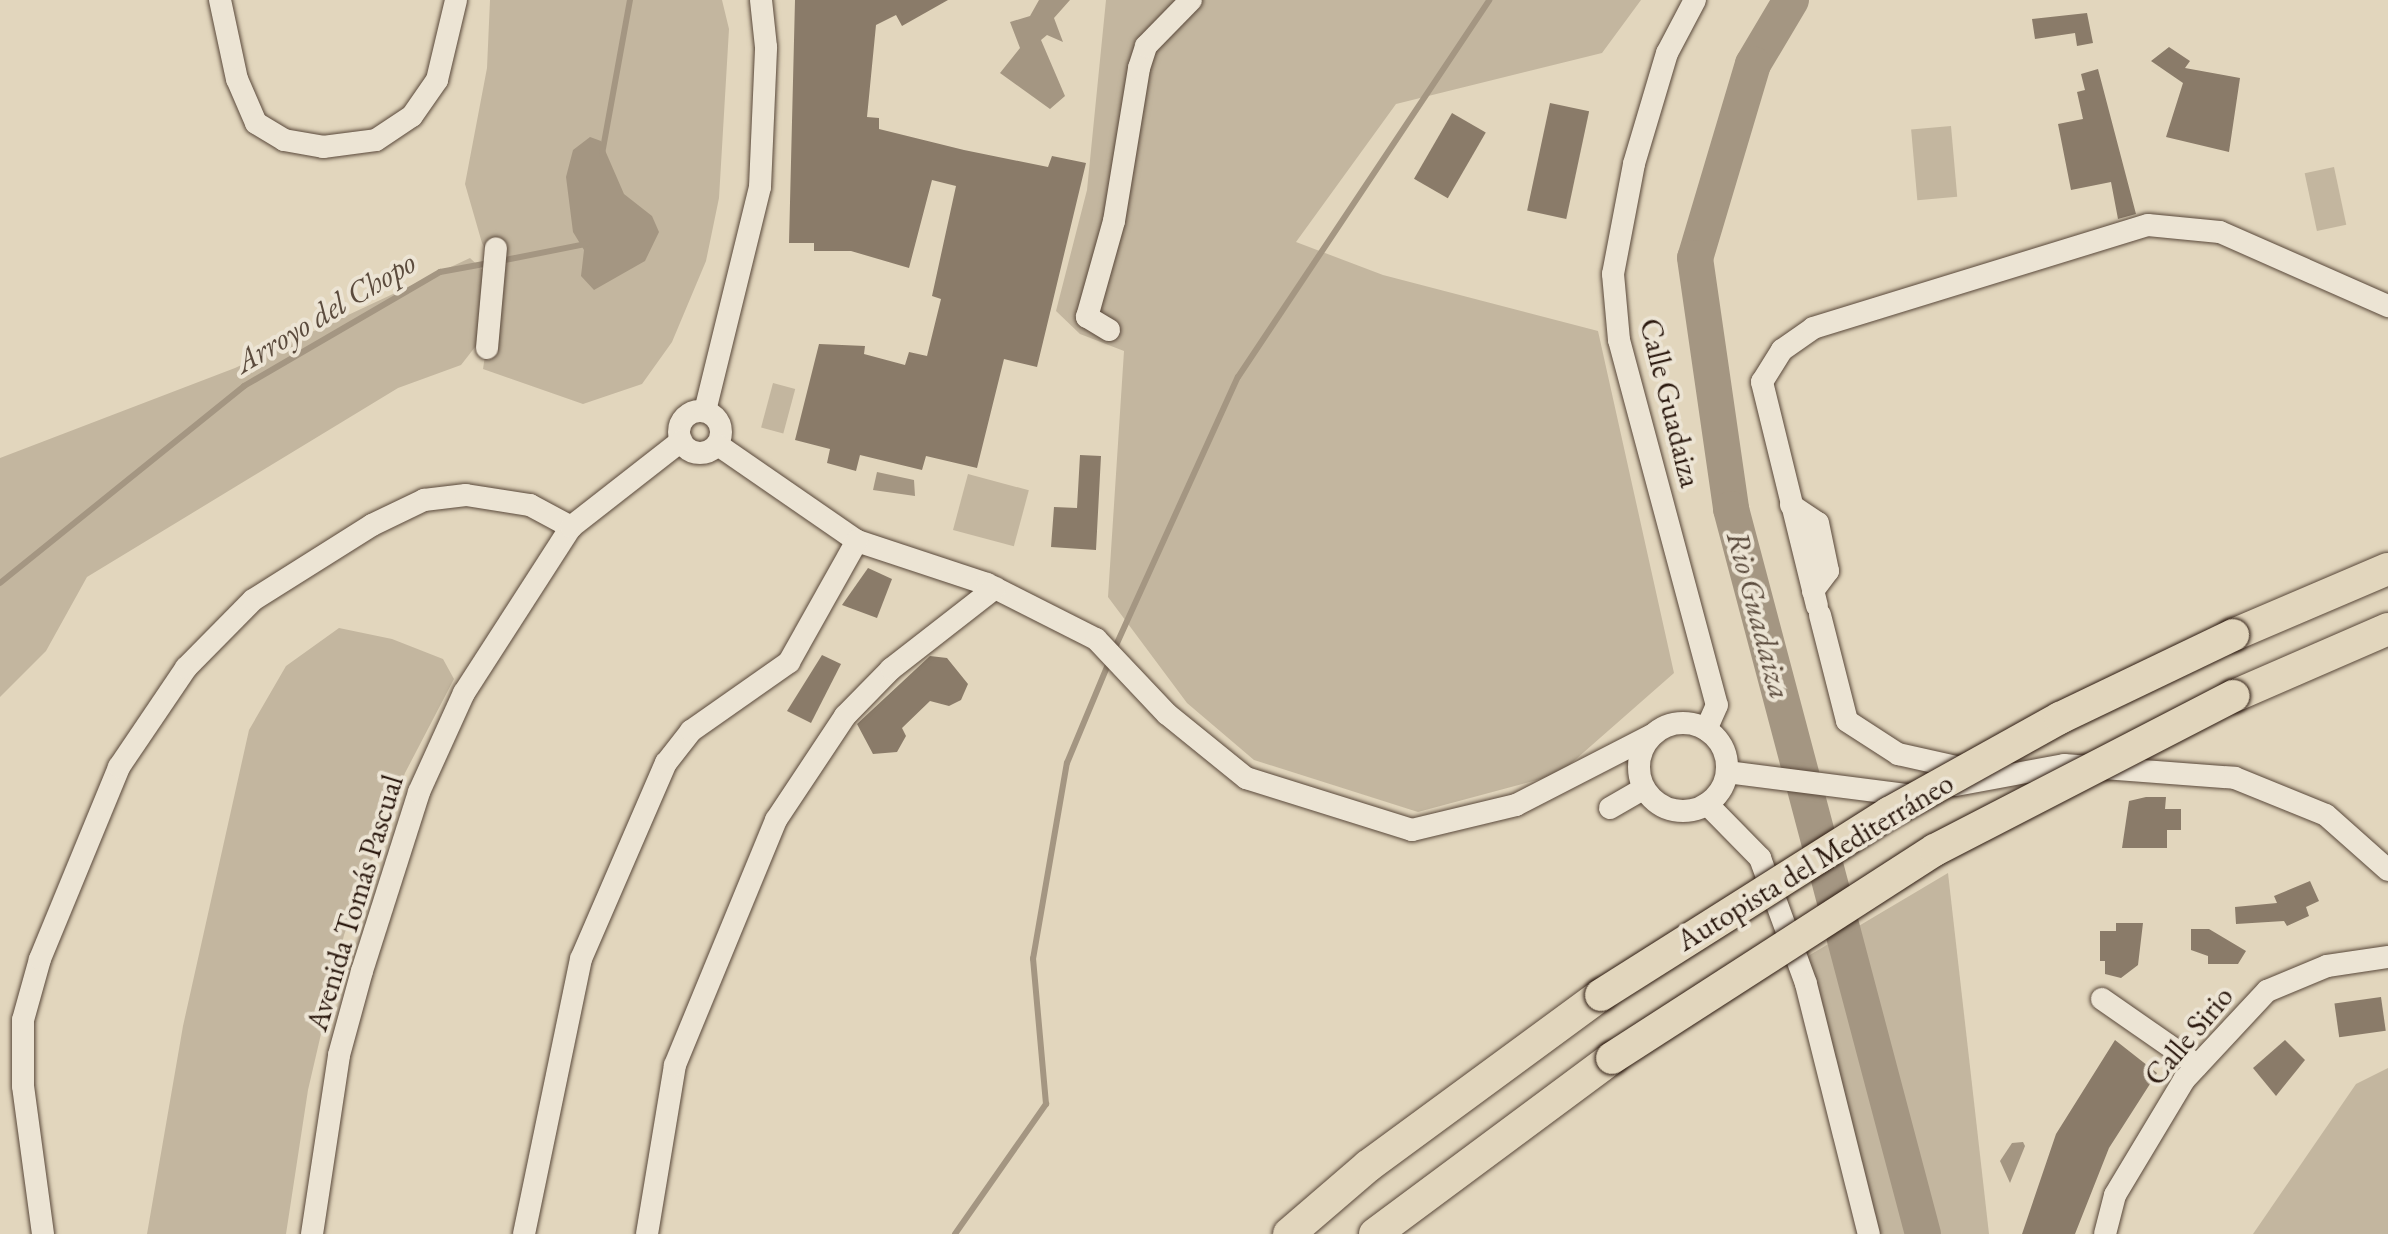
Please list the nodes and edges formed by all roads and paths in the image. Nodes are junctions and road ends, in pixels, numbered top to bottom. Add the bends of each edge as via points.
1 (220, 0) edge
2 (456, 0) edge
3 (761, 0) edge
4 (1191, 0) edge
5 (1695, 0) edge
6 (496, 248) dead end
7 (2388, 306) edge
8 (1109, 330) dead end
9 (487, 348) dead end
10 (705, 411) junction
11 (681, 441) junction
12 (718, 445) junction
13 (571, 527) junction
14 (857, 541) junction
15 (2388, 569) edge
16 (995, 588) junction
17 (2388, 629) edge
18 (1706, 730) junction
19 (1652, 735) junction
20 (1727, 772) junction
21 (1994, 775) junction
22 (1644, 788) junction
23 (1707, 804) junction
24 (1610, 808) dead end
25 (2388, 870) edge
26 (2388, 957) edge
27 (2102, 999) dead end
28 (2197, 1065) junction
29 (43, 1234) edge
30 (312, 1234) edge
31 (524, 1234) edge
32 (647, 1234) edge
33 (1289, 1234) edge
34 (1375, 1234) edge
35 (1869, 1234) edge
36 (2105, 1234) edge

1 - 2 street via 237,79 256,123 284,140 323,147 376,140 412,116 437,80
3 - 10 street via 760,187
4 - 8 street via 1146,46 1139,68 1112,232 1087,317
5 - 18 street, Calle Guadaiza via 1667,53 1646,122 1613,274 1619,340 1717,705
6 - 9 street
7 - 21 street via 2220,232 2148,225 1813,328 1782,350 1762,382 1847,721 1898,754
10 - 11 street via 682,421
10 - 12 street via 721,424
11 - 12 street via 698,453
11 - 13 street, Avenida Tomás Pascual
12 - 14 street
13 - 29 street via 530,505 466,495 424,500 372,525 253,600 186,668 107,793 40,959 23,1020 23,1086
13 - 30 street, Avenida Tomás Pascual via 464,693 419,792 339,1055
14 - 16 street
14 - 31 street via 789,662 691,731 666,763 581,959
15 - 33 highway, Autopista del Mediterráneo, bridge via 2233,635 2060,718 1889,813 1601,995 1368,1166
16 - 19 street via 1096,639 1167,714 1246,778 1412,830 1516,805
16 - 32 street via 891,669 845,716 776,820 675,1065
17 - 34 highway, Autopista del Mediterráneo, bridge via 2234,696 1935,850 1612,1058
18 - 19 street via 1678,723
18 - 20 street via 1722,748
19 - 22 street via 1639,760
20 - 21 street via 1904,799
20 - 23 street
21 - 25 street via 2064,765 2235,778 2326,815
22 - 23 street via 1665,807
22 - 24 street
23 - 35 street via 1760,858 1806,984
26 - 28 street, Calle Sirio via 2327,966 2267,991
27 - 28 street
28 - 36 street, Calle Sirio via 2115,1195

